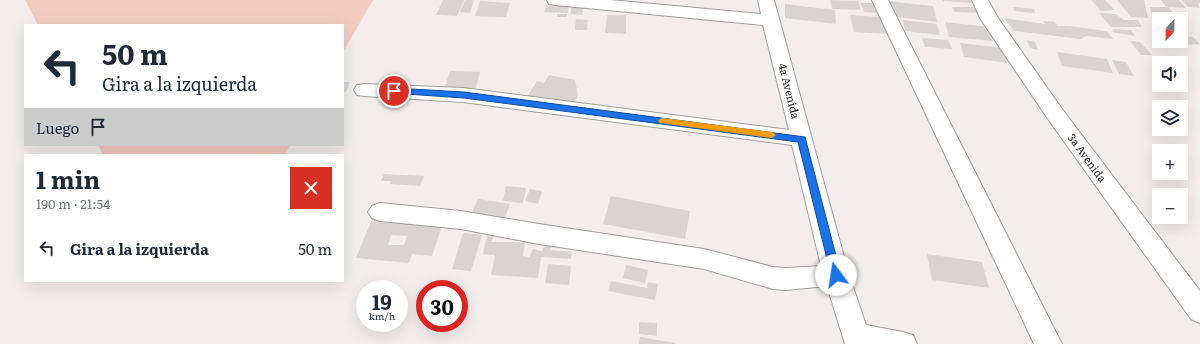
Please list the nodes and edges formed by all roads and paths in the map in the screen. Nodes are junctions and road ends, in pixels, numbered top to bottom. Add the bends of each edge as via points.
1 (555, 0) edge
2 (880, 0) edge
3 (980, 0) edge
4 (768, 10) edge
5 (364, 90) dead end
6 (802, 139) junction
7 (380, 212) dead end
8 (836, 275) junction
9 (1200, 311) edge
10 (858, 340) edge
11 (903, 344) edge
12 (1048, 344) edge

1 - 4 street
2 - 12 street
3 - 9 street, 3a Avenida via 988,18 1054,114
4 - 6 street, 4a Avenida
5 - 6 street via 464,95
6 - 8 street, 4a Avenida
7 - 8 street via 461,220 704,259 773,278
8 - 10 street, 4a Avenida
10 - 11 street

